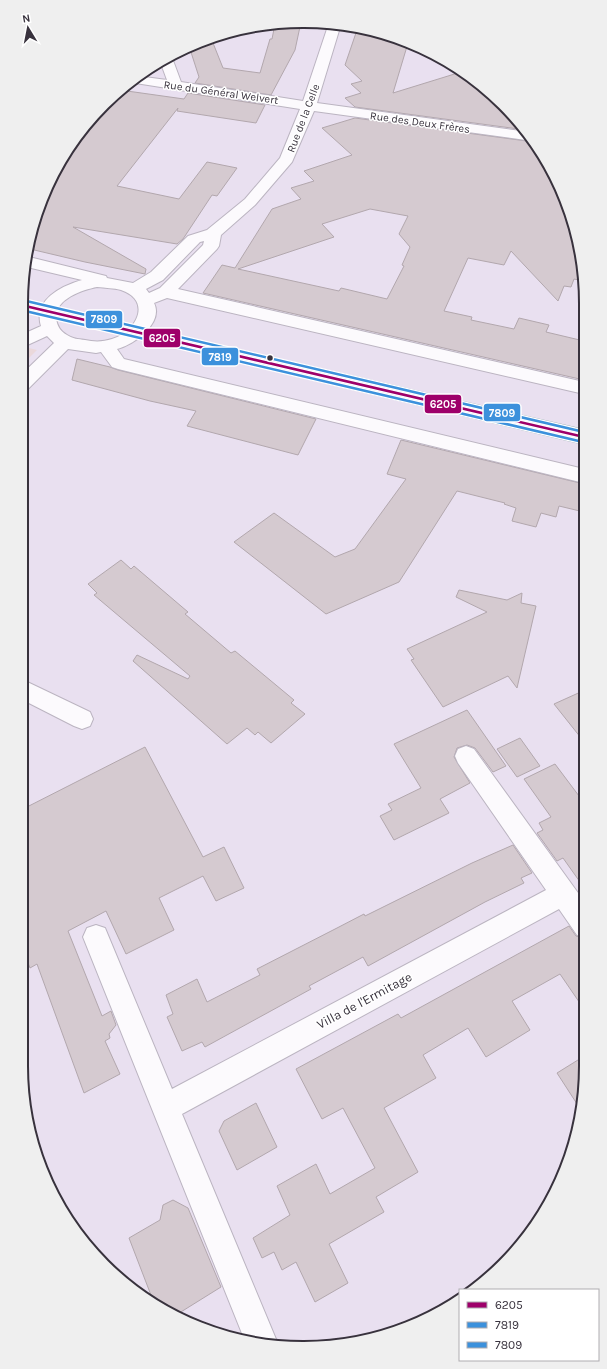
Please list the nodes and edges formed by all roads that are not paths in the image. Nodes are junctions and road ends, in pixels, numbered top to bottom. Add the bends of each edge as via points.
1 (333, 30) edge
2 (168, 64) edge
3 (142, 80) edge
4 (175, 85) junction
5 (309, 105) junction
6 (522, 136) edge
7 (213, 233) junction
8 (31, 263) edge
9 (106, 282) junction
10 (166, 292) junction
11 (140, 295) junction
12 (28, 297) edge
13 (28, 307) edge
14 (51, 313) junction
15 (142, 327) junction
16 (28, 335) edge
17 (65, 342) junction
18 (106, 346) junction
19 (28, 379) edge
20 (579, 387) edge
21 (579, 422) edge
22 (579, 436) edge
23 (579, 475) edge
24 (28, 692) edge
25 (82, 720) dead end
26 (466, 756) dead end
27 (563, 894) junction
28 (579, 916) edge
29 (96, 936) dead end
30 (166, 1107) junction
31 (259, 1338) edge

1 - 5 street, Rue de la Celle
2 - 4 street
3 - 4 street, Rue du Général Welvert
4 - 5 street, Rue du Général Welvert
5 - 6 street, Rue des Deux Frères
5 - 7 street, Rue de la Celle via 287,159 250,202
7 - 10 street, Rue de la Celle via 211,246
7 - 11 street, Rue de la Celle via 194,239
8 - 9 street
9 - 11 street via 121,284
9 - 14 street via 78,286 69,290
10 - 11 street
10 - 20 street
11 - 15 street via 149,314
12 - 14 main road
13 - 14 main road
14 - 15 main road
14 - 16 street
14 - 17 street via 56,336
15 - 18 street via 127,339
15 - 21 main road
15 - 22 main road
17 - 18 street via 84,347
17 - 19 street
18 - 23 street via 118,363
24 - 25 street
26 - 27 street
27 - 28 street
27 - 30 street, Villa de l'Ermitage
29 - 30 street
30 - 31 street

